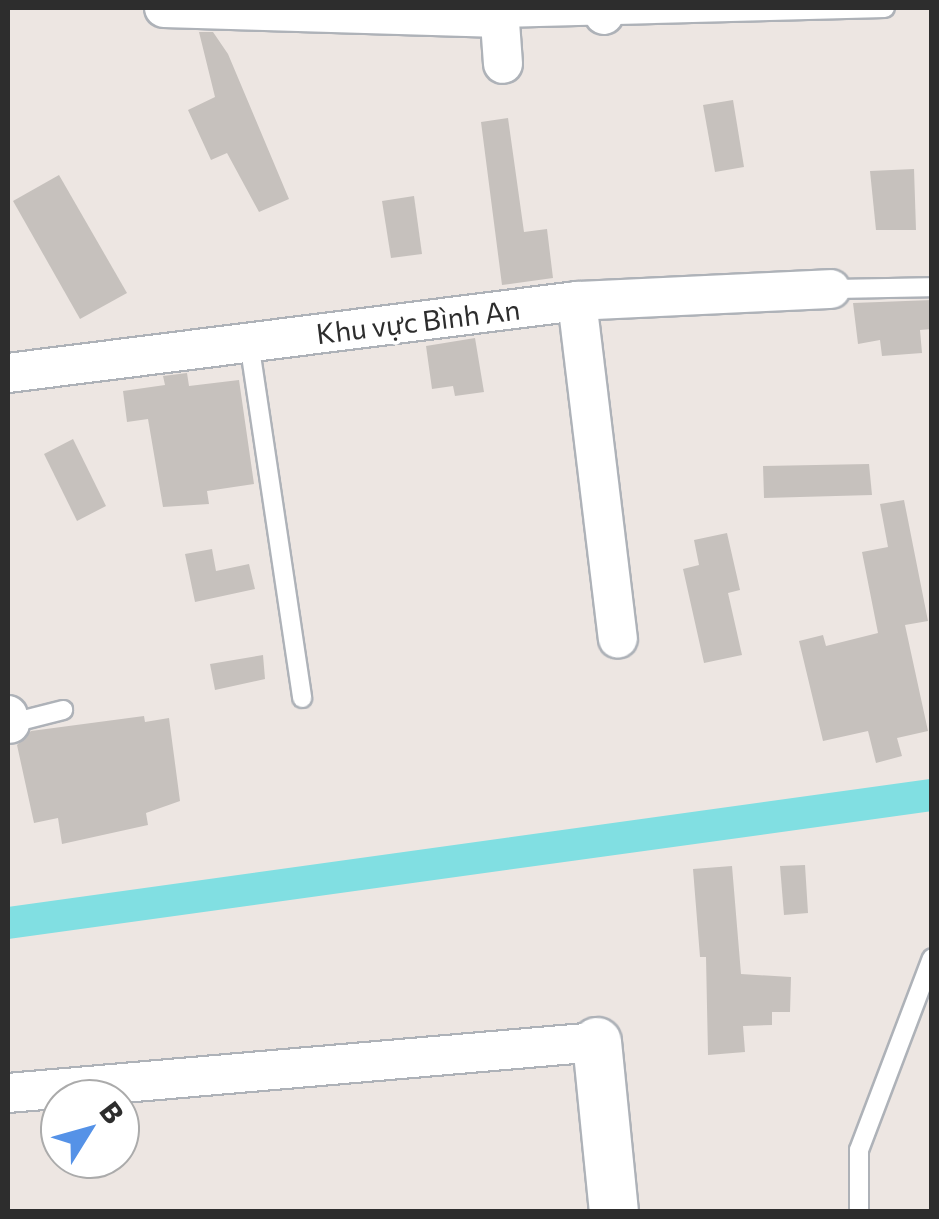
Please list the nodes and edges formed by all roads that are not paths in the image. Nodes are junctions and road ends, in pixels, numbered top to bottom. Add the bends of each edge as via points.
1 (164, 8) edge
2 (885, 8) edge
3 (603, 11) edge
4 (499, 13) edge
5 (503, 64) dead end
6 (932, 287) edge
7 (831, 289) joint
8 (577, 301) junction
9 (249, 342) junction
10 (8, 373) edge
11 (618, 639) dead end
12 (302, 698) dead end
13 (62, 710) dead end
14 (8, 721) edge
15 (932, 958) edge
16 (597, 1042) joint
17 (8, 1093) edge
18 (614, 1212) edge
19 (859, 1212) edge

1 - 4 street
2 - 3 lane
3 - 4 lane
4 - 5 street
6 - 7 lane
7 - 8 street, Khu vực Bình An
8 - 9 street, Khu vực Bình An
8 - 11 street
9 - 10 street, Khu vực Bình An
9 - 12 lane
13 - 14 lane
15 - 19 lane via 859,1150
16 - 17 street
16 - 18 street

